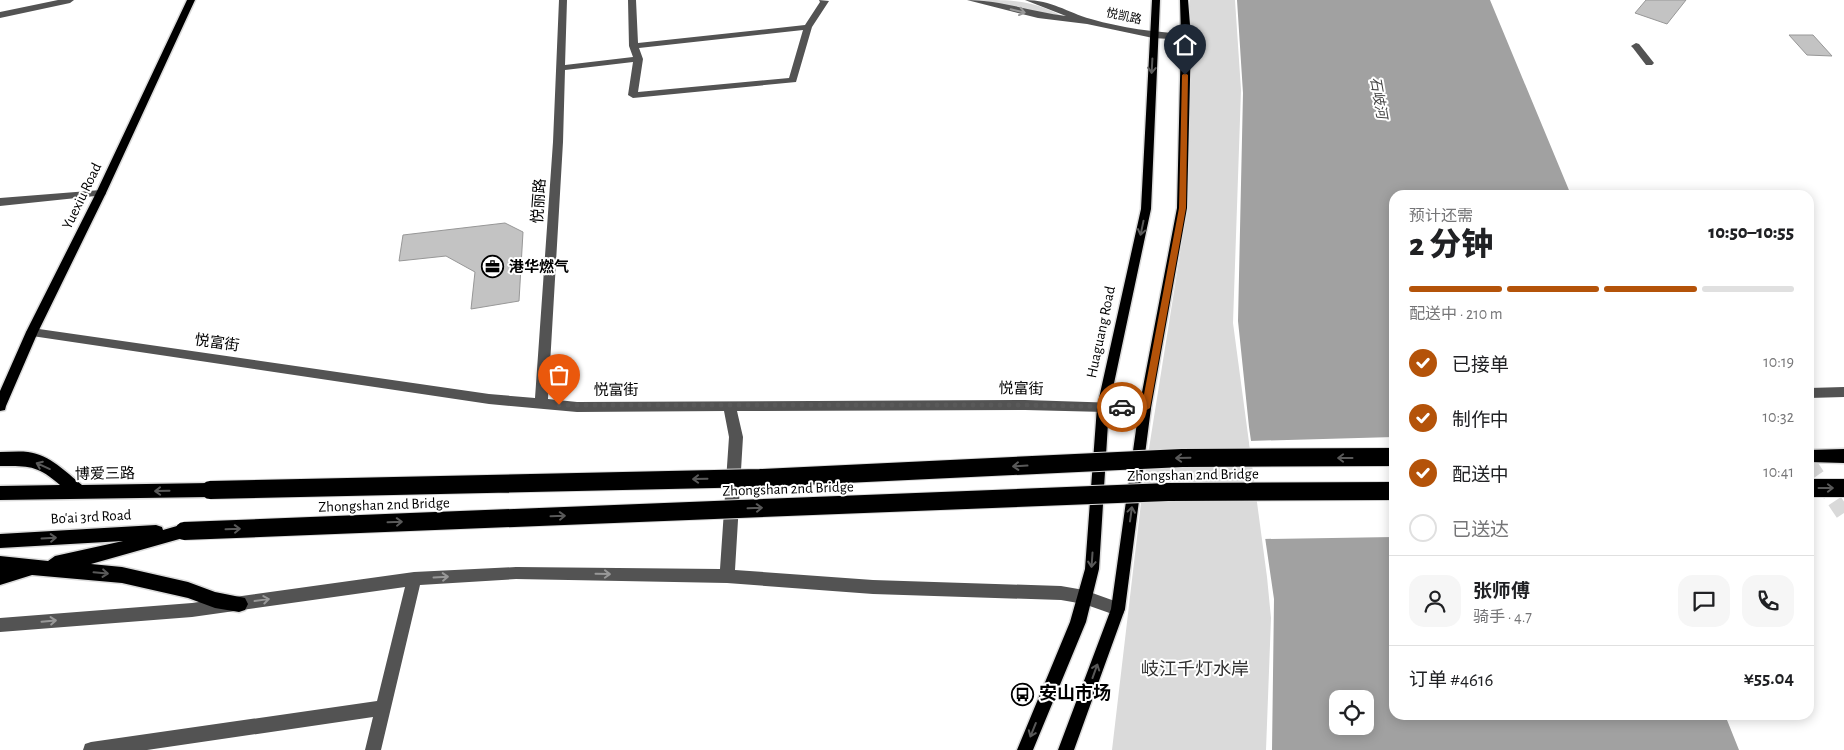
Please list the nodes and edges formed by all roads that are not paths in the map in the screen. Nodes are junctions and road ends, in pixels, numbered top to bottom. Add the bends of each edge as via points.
1 (70, 0) edge
2 (191, 0) edge
3 (563, 0) edge
4 (632, 0) edge
5 (823, 0) edge
6 (970, 0) edge
7 (1028, 0) edge
8 (1156, 0) edge
9 (1184, 0) edge
10 (0, 15) edge
11 (1087, 21) junction
12 (808, 27) junction
13 (1154, 35) junction
14 (1186, 37) junction
15 (634, 46) junction
16 (1636, 46) dead end
17 (638, 59) junction
18 (1649, 63) dead end
19 (561, 68) junction
20 (101, 193) junction
21 (0, 202) edge
22 (32, 332) junction
23 (1844, 392) edge
24 (1814, 393) edge
25 (541, 404) junction
26 (0, 406) edge
27 (729, 406) junction
28 (1103, 407) junction
29 (1145, 408) junction
30 (1814, 456) edge
31 (1844, 456) edge
32 (1389, 457) edge
33 (0, 459) edge
34 (1814, 488) edge
35 (1844, 488) edge
36 (210, 490) joint
37 (1389, 491) edge
38 (79, 492) junction
39 (0, 493) edge
40 (184, 531) junction
41 (0, 541) edge
42 (0, 564) edge
43 (38, 567) junction
44 (727, 576) junction
45 (0, 577) edge
46 (414, 579) junction
47 (1084, 597) junction
48 (239, 604) junction
49 (1118, 609) junction
50 (0, 625) edge
51 (383, 708) junction
52 (91, 750) edge
53 (373, 750) edge
54 (1026, 750) edge
55 (1066, 750) edge

1 - 10 street
2 - 20 main road, Yuexiu Road
3 - 19 street, 悦丽路
4 - 15 street
5 - 12 street
6 -> 11 street, 悦凯路 via 1038,15
7 - 11 street, 悦凯路
8 - 13 main road, Huaguang Road
9 - 14 main road
11 - 13 street, 悦凯路
12 - 15 street
12 - 17 street via 793,80 633,95
13 - 14 street, 悦凯路
13 -> 28 main road, Huaguang Road via 1146,210
14 - 29 main road via 1182,208
15 - 17 street
16 - 18 street
17 - 19 street
19 - 25 street, 悦丽路
20 - 21 street
20 - 22 main road, Yuexiu Road
22 - 25 street, 悦富街
22 - 26 main road, Yuexiu Road
23 - 24 street
25 - 27 street, 悦富街 via 576,407
27 - 28 street, 悦富街
27 - 44 street via 736,437
28 - 29 street, 悦富街
28 -> 47 main road, Huaguang Road via 1092,568
49 -> 29 main road
30 - 31 highway
32 -> 36 highway, Zhongshan 2nd Bridge, bridge via 1182,458 760,478
38 -> 33 highway via 50,468 29,459
34 -> 35 highway, bridge
36 -> 38 highway, 博爱三路
40 -> 37 highway, Zhongshan 2nd Bridge, bridge via 1168,492
38 - 39 highway, 博爱三路
41 -> 40 highway, Bo'ai 3rd Road
40 - 43 highway via 101,555
42 - 43 highway
43 - 45 highway
43 -> 48 highway via 122,575
46 -> 44 street via 516,573
44 - 47 street via 873,587 1061,593
48 -> 46 street
46 - 51 street
47 - 49 street
47 -> 54 main road, Huaguang Road via 1078,622
50 -> 48 street
55 -> 49 main road
51 - 52 street
51 - 53 street

